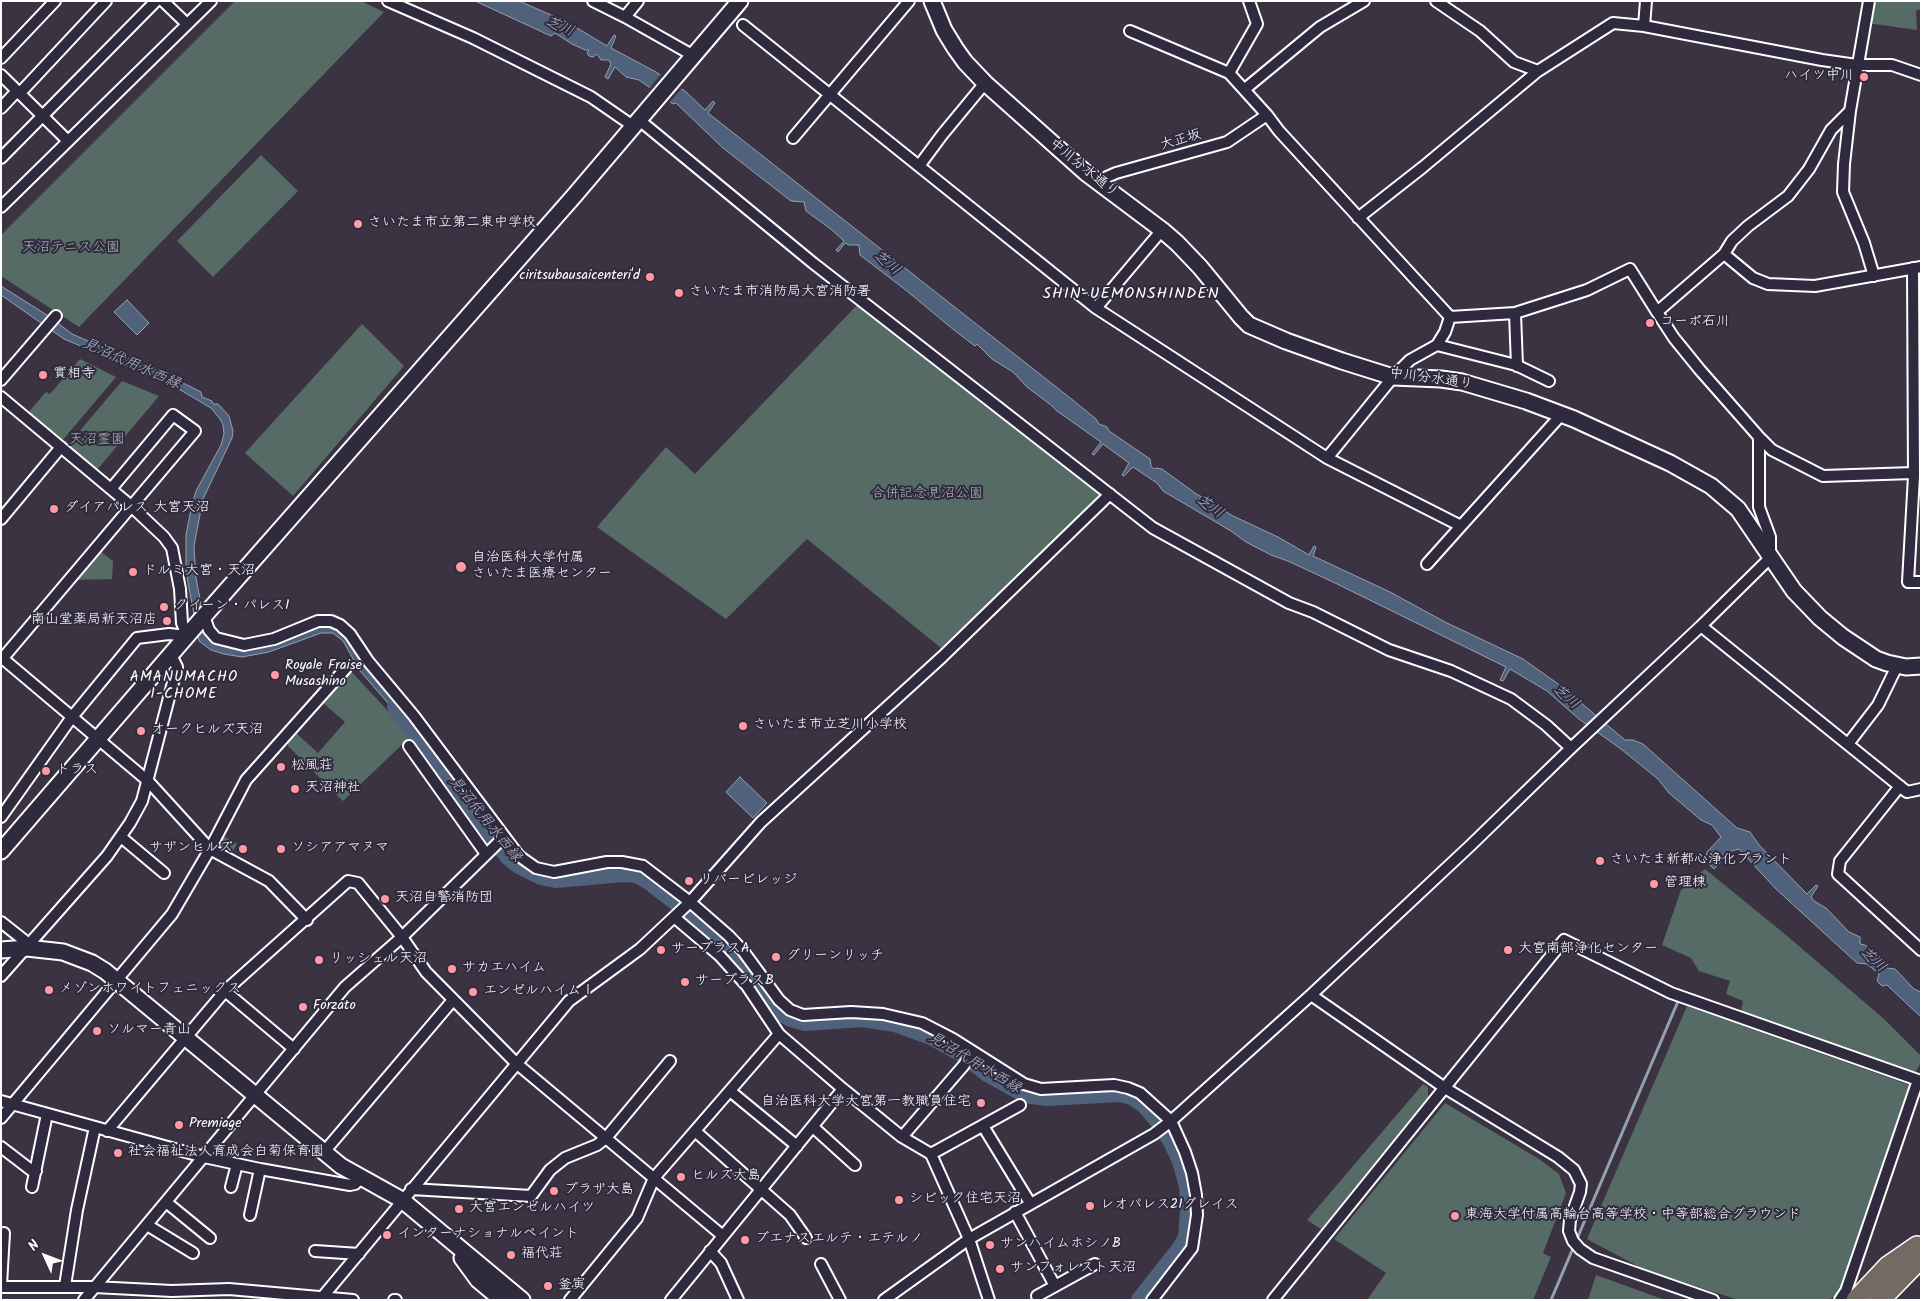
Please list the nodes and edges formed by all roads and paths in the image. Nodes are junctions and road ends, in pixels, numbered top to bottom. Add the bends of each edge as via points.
1 (55, 1) edge
2 (106, 1) edge
3 (156, 1) edge
4 (163, 1) edge
5 (211, 1) edge
6 (388, 1) edge
7 (593, 1) edge
8 (638, 1) edge
9 (740, 1) edge
10 (909, 1) edge
11 (932, 1) edge
12 (1249, 1) edge
13 (1364, 1) edge
14 (1436, 1) edge
15 (1646, 1) edge
16 (1869, 1) edge
17 (625, 17) junction
18 (187, 24) junction
19 (743, 25) dead end
20 (1644, 26) junction
21 (1130, 31) dead end
22 (1, 58) edge
23 (690, 60) junction
24 (1857, 65) junction
25 (1538, 71) junction
26 (1230, 73) junction
27 (1, 75) edge
28 (1921, 75) edge
29 (985, 83) junction
30 (1245, 89) junction
31 (19, 92) junction
32 (830, 95) junction
33 (1, 108) edge
34 (1850, 111) junction
35 (1267, 115) junction
36 (43, 116) junction
37 (638, 119) junction
38 (793, 138) dead end
39 (68, 141) junction
40 (1, 158) edge
41 (919, 166) junction
42 (1099, 184) junction
43 (1, 207) edge
44 (1358, 218) junction
45 (1162, 230) junction
46 (1724, 254) junction
47 (1917, 268) edge
48 (1874, 276) junction
49 (1096, 308) junction
50 (1657, 312) junction
51 (1515, 313) junction
52 (56, 316) dead end
53 (1450, 317) junction
54 (1437, 345) junction
55 (1917, 351) edge
56 (1518, 366) junction
57 (1393, 377) junction
58 (1, 380) edge
59 (1548, 381) dead end
60 (1, 397) edge
61 (1562, 414) junction
62 (1917, 421) edge
63 (1759, 437) junction
64 (61, 447) junction
65 (1328, 458) junction
66 (1916, 475) edge
67 (111, 489) junction
68 (1110, 494) junction
69 (130, 505) junction
70 (1, 519) edge
71 (1460, 526) junction
72 (1770, 558) junction
73 (1427, 564) dead end
74 (1921, 582) edge
75 (205, 615) junction
76 (1701, 626) junction
77 (189, 633) junction
78 (171, 655) junction
79 (2, 658) edge
80 (1897, 666) junction
81 (1921, 666) edge
82 (346, 668) dead end
83 (72, 717) junction
84 (99, 738) junction
85 (1848, 744) junction
86 (408, 746) dead end
87 (1572, 746) junction
88 (148, 781) junction
89 (1900, 786) junction
90 (1921, 789) edge
91 (1, 817) edge
92 (121, 837) junction
93 (504, 837) junction
94 (210, 849) junction
95 (1, 851) edge
96 (487, 853) junction
97 (164, 873) dead end
98 (690, 902) junction
99 (674, 917) junction
100 (307, 920) junction
101 (1, 922) edge
102 (402, 937) junction
103 (27, 948) junction
104 (1, 950) edge
105 (1921, 950) edge
106 (1, 976) edge
107 (117, 980) junction
108 (225, 991) junction
109 (1311, 995) junction
110 (453, 1000) junction
111 (779, 1034) junction
112 (186, 1038) junction
113 (294, 1048) junction
114 (973, 1052) junction
115 (670, 1061) dead end
116 (516, 1063) junction
117 (1919, 1078) edge
118 (1445, 1088) junction
119 (842, 1090) junction
120 (730, 1091) junction
121 (255, 1094) junction
122 (1, 1101) edge
123 (13, 1103) junction
124 (1020, 1105) dead end
125 (47, 1114) junction
126 (1, 1118) edge
127 (1171, 1121) junction
128 (983, 1126) junction
129 (94, 1127) junction
130 (813, 1127) junction
131 (107, 1131) junction
132 (695, 1131) junction
133 (902, 1137) junction
134 (606, 1138) junction
135 (797, 1146) junction
136 (1, 1147) edge
137 (324, 1152) junction
138 (931, 1154) junction
139 (204, 1157) junction
140 (237, 1164) junction
141 (855, 1165) dead end
142 (260, 1170) junction
143 (36, 1171) junction
144 (362, 1178) junction
145 (654, 1178) junction
146 (231, 1186) dead end
147 (32, 1187) dead end
148 (761, 1190) junction
149 (407, 1194) junction
150 (166, 1202) junction
151 (1030, 1203) junction
152 (1015, 1212) junction
153 (250, 1215) dead end
154 (147, 1225) junction
155 (4, 1233) dead end
156 (724, 1236) junction
157 (446, 1237) junction
158 (210, 1238) dead end
159 (806, 1238) dead end
160 (969, 1239) junction
161 (1920, 1250) edge
162 (315, 1251) dead end
163 (710, 1251) junction
164 (193, 1253) dead end
165 (358, 1254) junction
166 (821, 1264) dead end
167 (1095, 1264) dead end
168 (1, 1286) edge
169 (65, 1286) junction
170 (1055, 1286) junction
171 (94, 1287) junction
172 (1038, 1296) dead end
173 (321, 1298) edge
174 (84, 1300) edge
175 (353, 1300) edge
176 (502, 1300) edge
177 (522, 1300) edge
178 (570, 1300) edge
179 (671, 1300) edge
180 (738, 1300) edge
181 (840, 1300) edge
182 (884, 1300) edge
183 (990, 1300) edge
184 (1152, 1300) edge
185 (1273, 1300) edge
186 (1713, 1300) edge
187 (1840, 1300) edge
188 (1856, 1300) edge
189 (1865, 1300) edge
190 (1880, 1300) edge

1 - 22 street
2 - 31 street
3 - 36 street
4 - 18 street
5 - 18 street
6 - 37 street via 473,38
7 - 17 street
8 - 17 street
9 - 23 street
10 - 32 street
11 - 29 street, 中川分水通り via 955,48
12 - 26 street via 1257,24
13 - 30 street via 1320,27
14 - 25 street via 1480,31 1514,62
15 - 20 street
16 - 24 street
17 - 23 street
18 - 39 street
19 - 32 street
20 - 24 street
20 - 25 street via 1613,24
21 - 26 street
23 - 37 street
24 - 28 street via 1892,66
24 - 34 street
25 - 44 street
26 - 30 street
27 - 31 street
29 - 41 street
29 - 42 street, 中川分水通り
30 - 35 street
31 - 33 street
31 - 36 street
32 - 38 street
32 - 41 street
34 - 46 street via 1831,130 1809,169 1788,196 1748,226
34 - 48 street via 1843,192
35 - 42 street, 大正坂 via 1227,142 1116,174
35 - 44 street
36 - 39 street
36 - 40 street
37 - 68 street via 813,263
37 - 75 street
39 - 43 street
41 - 49 street
42 - 45 street, 中川分水通り
44 - 53 street
45 - 49 street
45 - 57 street, 中川分水通り via 1200,267 1249,325 1286,342
46 - 48 street via 1753,278 1768,284 1815,286
46 - 50 street
47 - 48 street
47 - 55 street
49 - 65 street
50 - 51 street via 1630,268 1587,290
50 - 63 street via 1695,364
51 - 53 street
51 - 56 street
52 - 58 street
53 - 54 street
54 - 56 street
54 - 57 street via 1410,360
55 - 62 street
56 - 59 street
57 - 61 street, 中川分水通り via 1462,382
57 - 65 street
60 - 64 street
61 - 71 street
61 - 72 street, 中川分水通り via 1670,463 1711,486 1738,509
62 - 66 street
63 - 66 street via 1772,450 1824,476
63 - 72 street via 1759,507 1770,537
64 - 67 street
64 - 70 street
65 - 71 street
66 - 74 street via 1908,582
67 - 69 street
67 - 69 street via 173,415 194,431
68 - 87 street via 1153,528 1289,603 1389,650 1451,670 1510,699
68 - 98 street via 942,657 761,822
69 - 77 street via 172,548 180,589 182,623
69 - 79 street
71 - 73 street
72 - 76 street
72 - 80 street, 中川分水通り via 1794,591 1820,618 1876,659
75 - 77 street
75 - 93 street via 209,630 216,638 244,645 274,639 318,621 340,625 414,716
76 - 85 street
76 - 87 street
77 - 78 street
77 - 83 street via 137,638
78 - 84 street
78 - 88 street via 177,667
79 - 83 street
80 - 81 street, 中川分水通り
80 - 85 street via 1878,705
82 - 94 street via 246,780
83 - 84 street
83 - 91 street
84 - 88 street
84 - 95 street
85 - 89 street
86 - 96 street
87 - 109 street
88 - 92 street via 142,801
88 - 94 street
89 - 90 street via 1907,792
89 - 105 street via 1840,861 1838,874
92 - 97 street
92 - 103 street
93 - 96 street
93 - 98 street via 519,856 536,868 554,872 607,862 643,866
94 - 100 street via 268,881
94 - 107 street via 172,914
96 - 102 street
98 - 99 street
98 - 114 street via 743,951 790,1010 803,1015 883,1014 922,1023
99 - 111 street via 720,956 747,986
99 - 116 street via 640,949 569,1001
100 - 102 street via 348,881 358,883
100 - 108 street
101 - 103 street via 25,941
102 - 110 street via 426,972
102 - 113 street via 345,987
103 - 104 street
103 - 106 street
103 - 107 street via 77,956
107 - 112 street
107 - 123 street
108 - 112 street
108 - 113 street
109 - 118 street
109 - 127 street
110 - 116 street
110 - 137 street
111 - 119 street
111 - 120 street
112 - 121 street
112 - 131 street
113 - 121 street
114 - 127 street via 1024,1084 1041,1089 1114,1085 1128,1088 1140,1093
114 - 133 street
115 - 134 street
116 - 134 street
116 - 149 street
117 - 118 street via 1671,993 1564,940
117 - 187 street via 1846,1291
118 - 185 street
118 - 186 street via 1558,1156 1574,1170 1581,1184 1569,1231 1580,1249 1593,1258
119 - 130 street
119 - 133 street
120 - 132 street
120 - 135 street
121 - 137 street
121 - 139 street
122 - 123 street
123 - 125 street
123 - 126 street
124 - 128 street
125 - 129 street
125 - 143 street
127 - 151 street via 1154,1134
127 - 184 street via 1192,1173 1197,1215 1192,1248
128 - 138 street
128 - 151 street
129 - 131 street
129 - 169 street
130 - 135 street
130 - 141 street
131 - 139 street
132 - 145 street
132 - 148 street
133 - 138 street
134 - 145 street
134 - 149 street via 564,1158 550,1170 531,1196
135 - 148 street
136 - 143 street
137 - 144 street
138 - 160 street
139 - 140 street
139 - 150 street
140 - 142 street
140 - 146 street
142 - 144 street via 350,1185
142 - 153 street
143 - 147 street
144 - 149 street
145 - 156 street
145 - 178 street via 637,1218
148 - 156 street
148 - 159 street via 790,1215
149 - 157 street
149 - 165 street
150 - 154 street
150 - 158 street
151 - 152 street
152 - 160 street
152 - 170 street
154 - 164 street
154 - 171 street
155 - 168 street
156 - 163 street
157 - 176 street via 478,1280
157 - 177 street
160 - 182 street
160 - 183 street
161 - 188 highway via 1888,1266
161 - 189 highway
161 - 190 highway
162 - 165 street
163 - 179 street
163 - 180 street via 720,1263
165 - 173 street
166 - 181 street
167 - 170 street
168 - 169 street
169 - 171 street
170 - 172 street
171 - 173 street via 172,1291 229,1289
171 - 174 street
173 - 175 street

